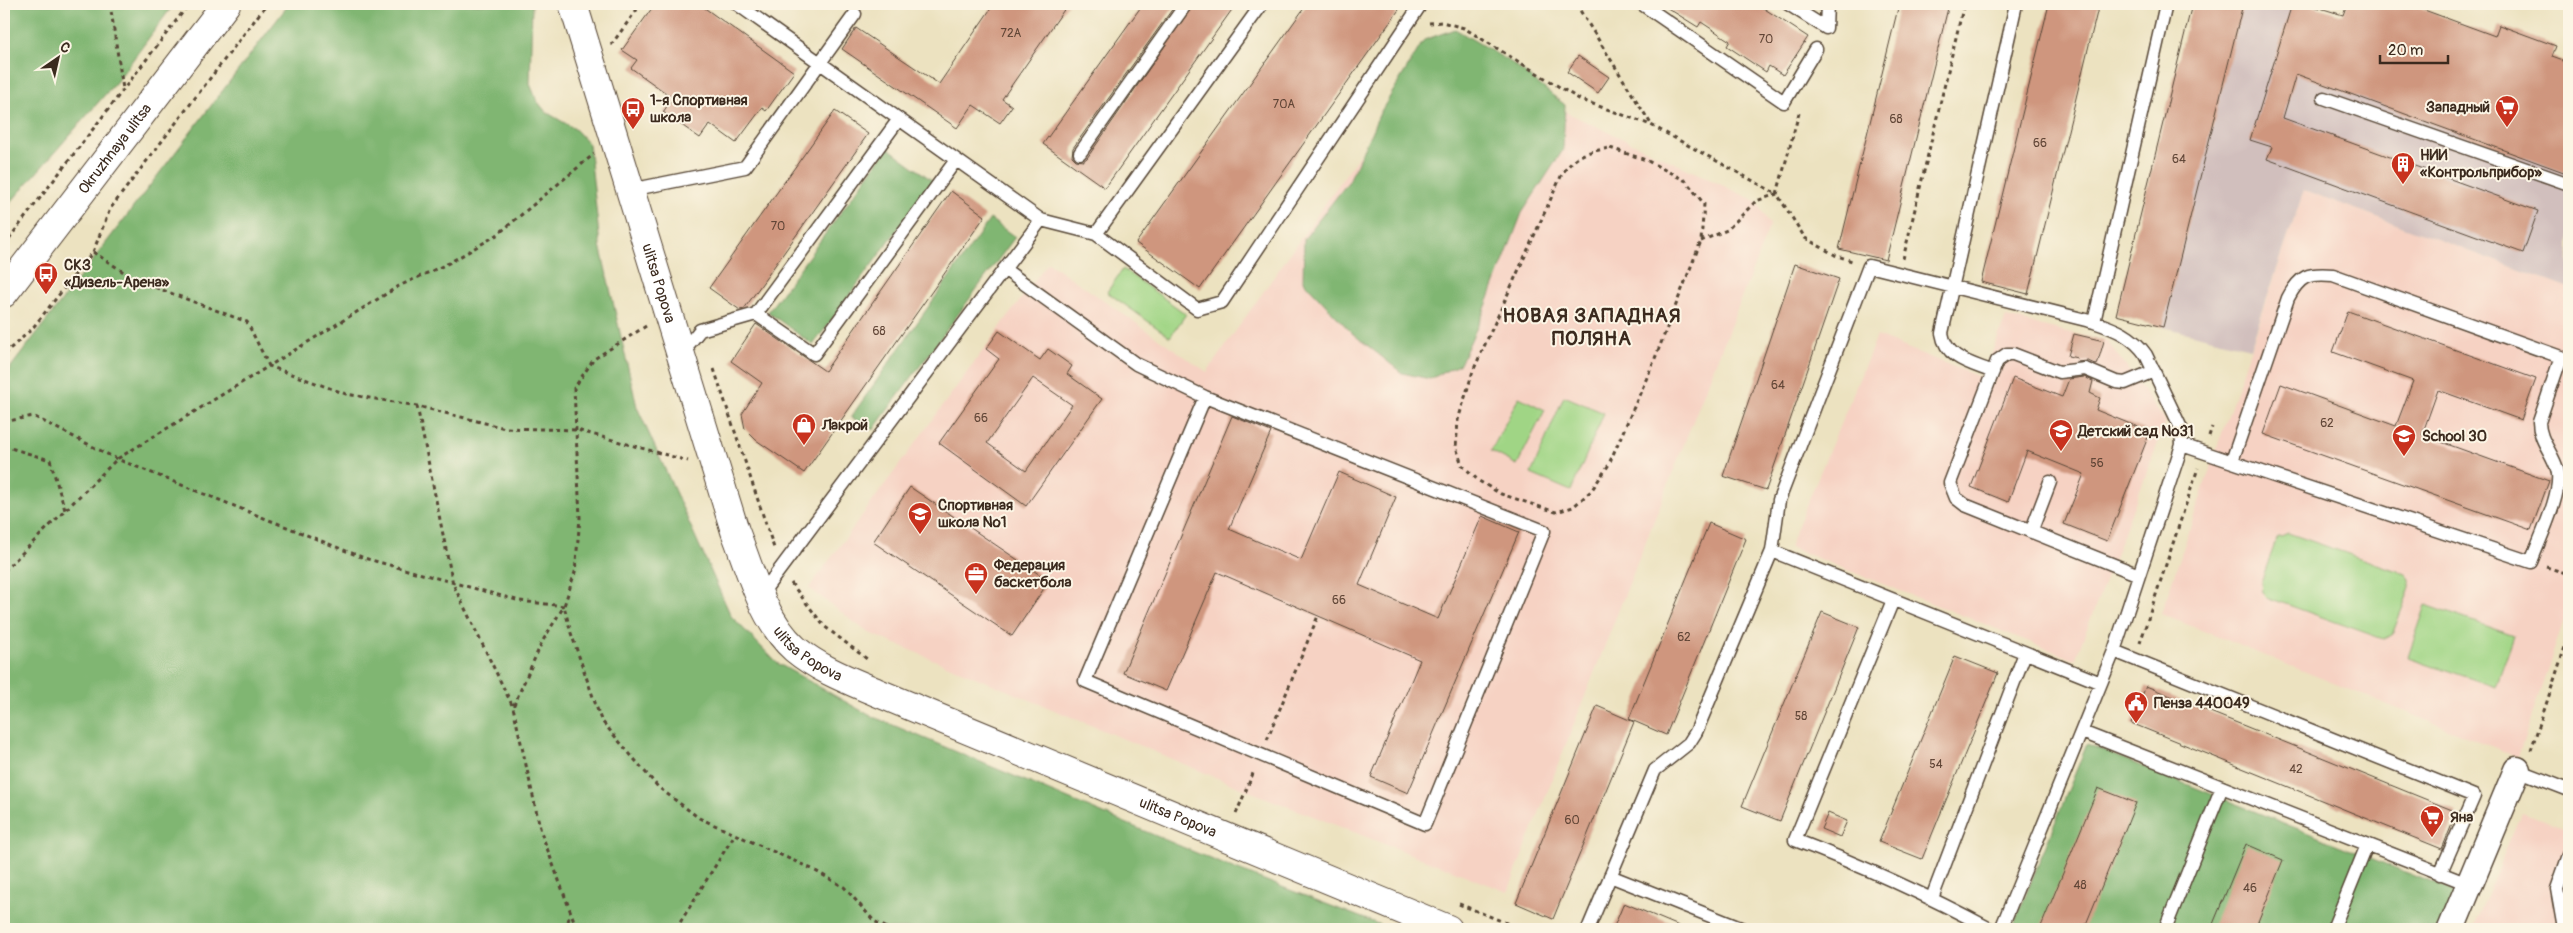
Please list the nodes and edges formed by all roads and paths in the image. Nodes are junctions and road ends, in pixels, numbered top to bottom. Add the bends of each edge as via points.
1 (110, 4) edge
2 (189, 4) edge
3 (226, 4) edge
4 (267, 4) edge
5 (573, 4) edge
6 (641, 4) edge
7 (737, 4) edge
8 (1186, 4) edge
9 (1262, 4) edge
10 (1421, 4) edge
11 (1576, 4) edge
12 (1642, 4) edge
13 (1788, 4) edge
14 (1827, 4) edge
15 (1964, 4) edge
16 (2016, 4) edge
17 (2166, 4) edge
18 (855, 14) dead end
19 (1408, 24) junction
20 (610, 46) dead end
21 (1816, 49) dead end
22 (820, 63) junction
23 (123, 89) junction
24 (2324, 98) dead end
25 (1801, 104) dead end
26 (899, 120) junction
27 (1651, 125) junction
28 (614, 137) junction
29 (1080, 153) dead end
30 (956, 160) junction
31 (2569, 184) edge
32 (630, 190) junction
33 (1777, 194) junction
34 (1040, 220) junction
35 (1096, 234) junction
36 (1701, 241) junction
37 (4, 245) edge
38 (93, 252) junction
39 (1870, 266) junction
40 (1004, 269) junction
41 (1900, 274) junction
42 (1952, 287) junction
43 (4, 293) edge
44 (667, 312) junction
45 (756, 314) junction
46 (2094, 322) junction
47 (4, 354) edge
48 (680, 355) junction
49 (2565, 358) edge
50 (269, 366) junction
51 (713, 367) dead end
52 (2154, 371) junction
53 (1992, 372) junction
54 (1205, 397) junction
55 (417, 406) junction
56 (4, 422) edge
57 (2212, 427) dead end
58 (576, 430) junction
59 (2182, 445) junction
60 (4, 446) edge
61 (2204, 452) junction
62 (117, 459) junction
63 (2232, 461) junction
64 (717, 469) junction
65 (2050, 482) dead end
66 (65, 510) junction
67 (2031, 532) junction
68 (1772, 551) junction
69 (2531, 562) junction
70 (781, 567) junction
71 (4, 571) edge
72 (2569, 574) edge
73 (2139, 575) junction
74 (453, 584) junction
75 (760, 596) junction
76 (1893, 600) junction
77 (564, 606) junction
78 (1318, 616) dead end
79 (2569, 635) edge
80 (2114, 651) junction
81 (2025, 653) junction
82 (2135, 658) junction
83 (868, 660) dead end
84 (2101, 684) junction
85 (513, 707) junction
86 (2082, 732) junction
87 (1261, 755) junction
88 (2517, 770) junction
89 (2222, 787) junction
90 (1246, 790) dead end
91 (2569, 790) edge
92 (1227, 812) dead end
93 (1245, 819) dead end
94 (735, 834) junction
95 (2367, 846) junction
96 (2569, 855) edge
97 (2440, 874) junction
98 (1610, 876) junction
99 (2468, 884) junction
100 (2557, 888) junction
101 (2569, 894) edge
102 (1932, 898) junction
103 (1456, 904) dead end
104 (570, 914) junction
105 (566, 929) edge
106 (577, 929) edge
107 (676, 929) edge
108 (889, 929) edge
109 (1448, 929) edge
110 (1521, 929) edge
111 (1588, 929) edge
112 (1743, 929) edge
113 (1990, 929) edge
114 (2001, 929) edge
115 (2165, 929) edge
116 (2333, 929) edge
117 (2451, 929) edge
118 (2564, 929) edge

1 - 23 path
2 - 23 path
3 - 43 street, Okruzhnaya ulitsa
4 - 38 path via 110,209
5 - 28 street, ulitsa Popova
6 - 20 path
7 - 22 lane
8 - 29 lane
9 - 35 lane
10 - 19 lane
11 - 27 path
12 - 21 lane via 1784,102
13 - 14 lane via 1826,28
15 - 41 path
16 - 42 lane
17 - 46 lane
18 - 22 lane
19 - 27 path via 1442,22 1464,28 1579,99
19 - 35 lane via 1222,302 1197,308
22 - 26 lane
22 - 32 lane via 745,167
23 - 37 path
24 - 31 lane
25 - 33 path
26 - 30 lane
26 - 45 lane
27 - 33 path
28 - 32 street, ulitsa Popova
28 - 50 path via 497,235 400,286
30 - 34 lane
30 - 45 lane via 814,354
32 - 44 street, ulitsa Popova
33 - 36 path via 1756,201 1727,230
33 - 39 path via 1804,238 1835,255
34 - 35 lane
34 - 40 lane
36 - 36 path via 1704,204 1686,181 1646,160 1610,148 1584,152 1571,162 1562,174 1473,371 1458,420 1456,447 1462,465 1479,481 1501,494 1556,512 1574,507 1591,492 1608,466 1644,384
38 - 47 path via 31,330
38 - 50 path via 136,280 247,322
39 - 41 lane
39 - 68 lane via 1780,500
40 - 54 lane via 1136,364
40 - 70 lane
41 - 42 lane
42 - 46 lane
42 - 53 lane via 1943,326 1944,344 1959,359
44 - 48 street, ulitsa Popova
44 - 58 path via 594,359 574,388
45 - 48 lane via 700,330
46 - 52 lane via 2139,344
48 - 64 street, ulitsa Popova
49 - 63 lane via 2333,276 2317,274 2304,277 2288,298
49 - 69 lane via 2539,422 2539,431 2554,461 2559,481
50 - 55 path via 346,394
50 - 62 path
51 - 70 path
52 - 53 lane via 2131,383 2116,382 2085,369 2059,372 2007,354 1997,361
52 - 59 lane via 2181,428
53 - 67 lane via 1952,474 1952,492 1965,505
54 - 87 lane via 1085,681
54 - 87 lane via 1544,531 1426,824
55 - 58 path via 505,428
55 - 74 path
56 - 62 path via 33,416
57 - 61 path
58 - 64 path
58 - 77 path via 580,518 575,572
59 - 61 lane
59 - 73 lane
60 - 66 path via 50,460
61 - 63 lane
61 - 82 path
62 - 66 path
62 - 74 path via 364,558
63 - 69 lane
64 - 75 street, ulitsa Popova via 735,531
65 - 67 lane
66 - 71 path
67 - 73 lane
68 - 76 lane
68 - 98 lane via 1696,732 1689,743 1655,770
69 - 72 path
70 - 75 lane
70 - 83 path via 824,626
73 - 80 lane
74 - 77 path via 520,601
74 - 85 path
75 - 109 street, ulitsa Popova via 781,633 794,648 834,673
76 - 81 lane
76 - 102 lane via 1795,840
77 - 85 path via 542,642
77 - 94 path via 570,633 601,720 658,787 700,818
78 - 87 path
79 - 88 path via 2528,759
80 - 82 lane
80 - 84 lane
81 - 84 lane
81 - 102 lane
82 - 97 lane via 2474,796
84 - 86 lane
85 - 104 path via 541,832
86 - 89 lane
86 - 114 lane
87 - 90 path
88 - 91 lane
88 - 99 street
89 - 95 lane
89 - 115 lane
92 - 93 path
94 - 107 path
94 - 108 path via 844,887 874,921
95 - 97 lane
95 - 116 lane
96 - 100 lane
97 - 99 lane
98 - 111 lane
98 - 112 lane
99 - 117 street
100 - 101 lane
100 - 118 lane
102 - 113 lane
103 - 110 path
104 - 105 path
104 - 106 path

